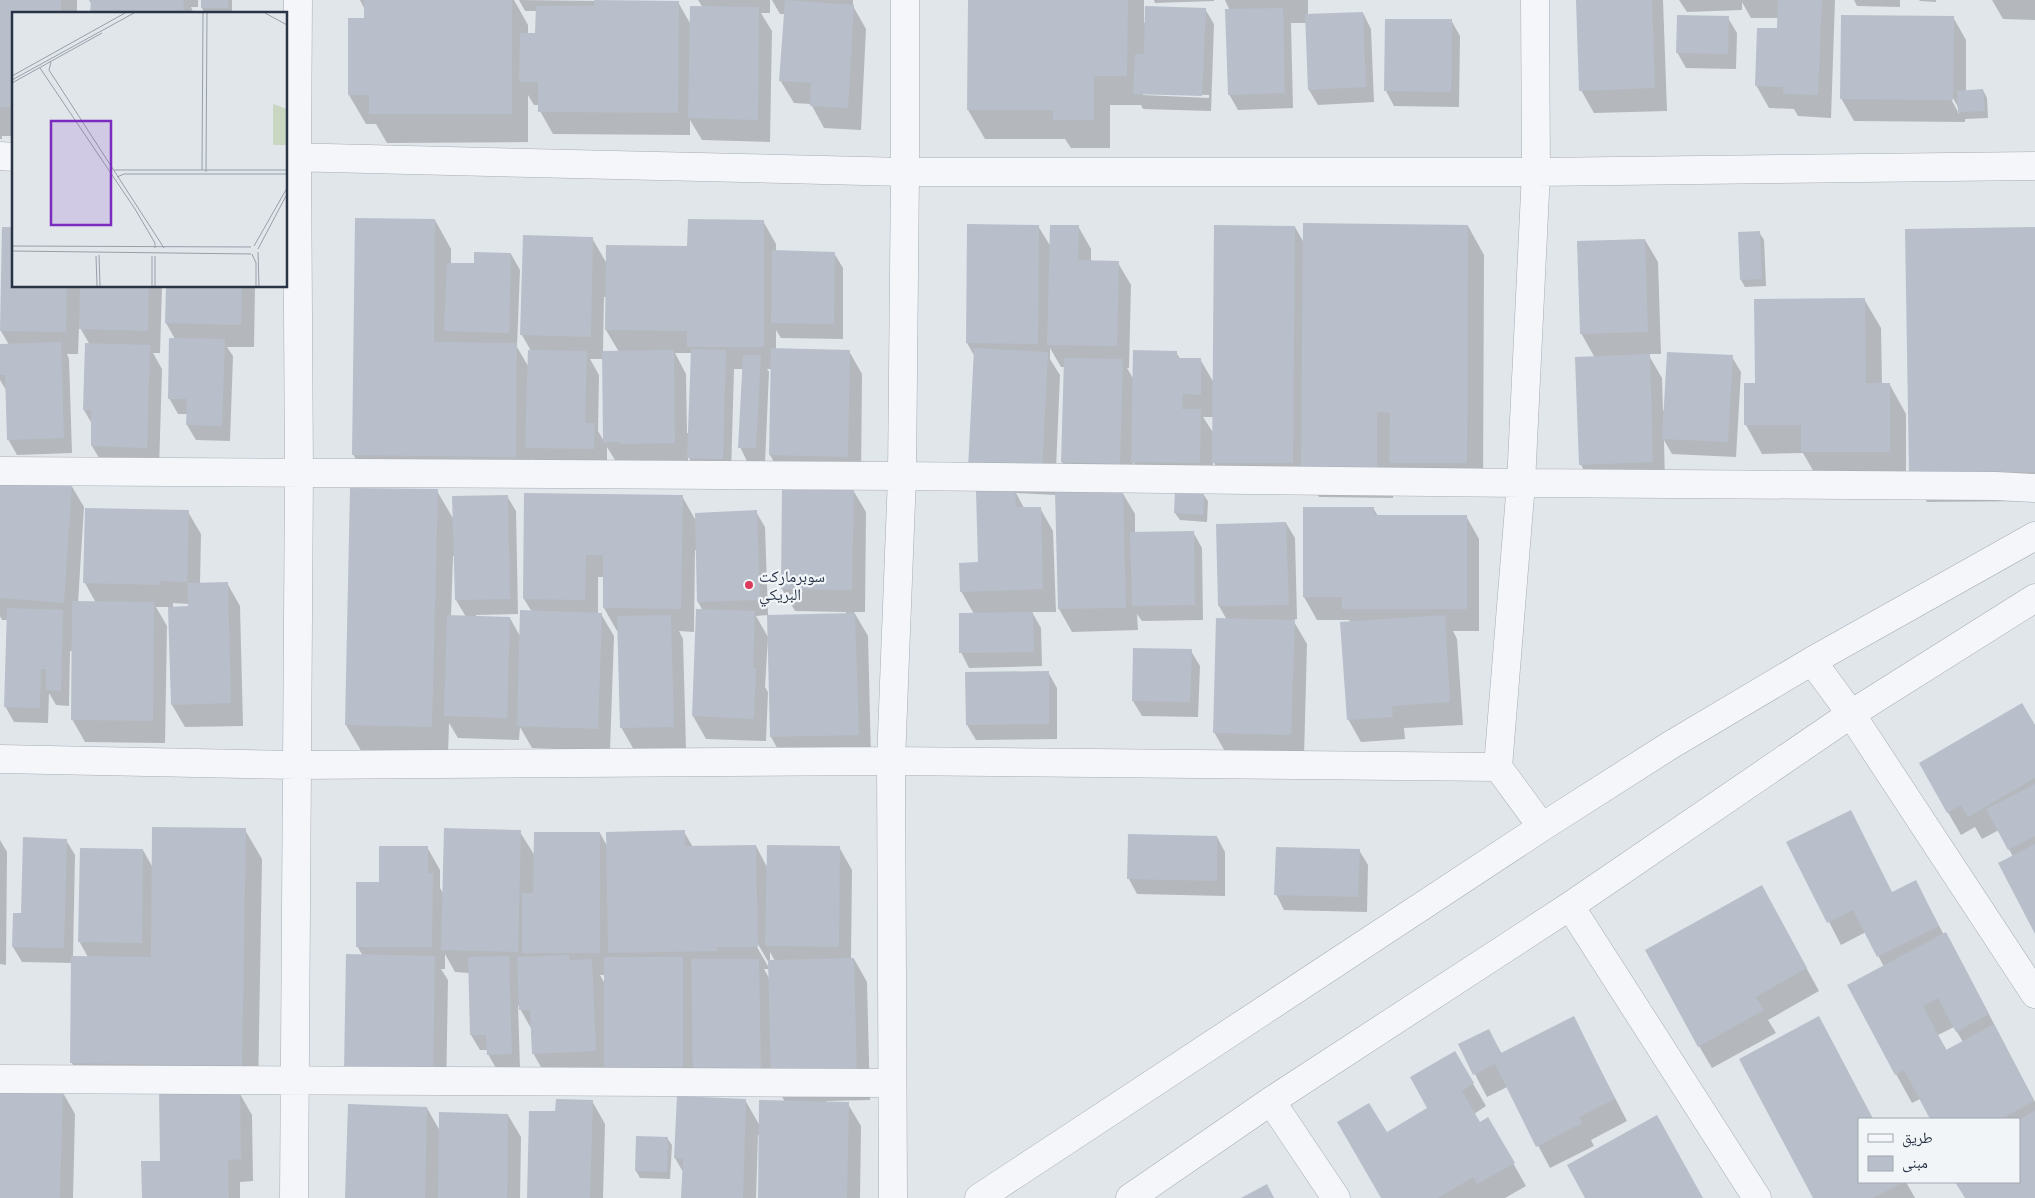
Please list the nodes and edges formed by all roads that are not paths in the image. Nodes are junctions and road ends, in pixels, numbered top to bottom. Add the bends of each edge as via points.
1 (298, 0) edge
2 (905, 0) edge
3 (1535, 0) edge
4 (291, 157) edge
5 (2035, 166) edge
6 (905, 172) junction
7 (1536, 172) junction
8 (0, 471) edge
9 (299, 473) junction
10 (902, 476) junction
11 (1520, 483) junction
12 (2035, 488) edge
13 (2035, 536) edge
14 (2035, 598) edge
15 (1812, 661) junction
16 (1851, 714) junction
17 (0, 759) edge
18 (892, 761) junction
19 (296, 765) junction
20 (1498, 767) junction
21 (1542, 827) junction
22 (1570, 906) junction
23 (2035, 994) edge
24 (0, 1079) edge
25 (294, 1080) junction
26 (892, 1083) junction
27 (1271, 1101) junction
28 (294, 1198) edge
29 (893, 1198) edge
30 (979, 1198) edge
31 (1130, 1198) edge
32 (1336, 1198) edge
33 (1757, 1198) edge

1 - 4 street
2 - 6 street
3 - 7 street
4 - 6 street
4 - 9 street
5 - 7 street
6 - 7 street
6 - 10 street
7 - 11 street
8 - 9 street
9 - 10 street
9 - 19 street
10 - 11 street
10 - 18 street
11 - 12 street
11 - 20 street
13 - 15 street
14 - 16 street
15 - 16 street
15 - 21 street
16 - 22 street
16 - 23 street
17 - 19 street
18 - 19 street
18 - 20 street
18 - 26 street
19 - 25 street
20 - 21 street
21 - 30 street
22 - 27 street
22 - 33 street
24 - 25 street
25 - 26 street
25 - 28 street
26 - 29 street
27 - 31 street
27 - 32 street

